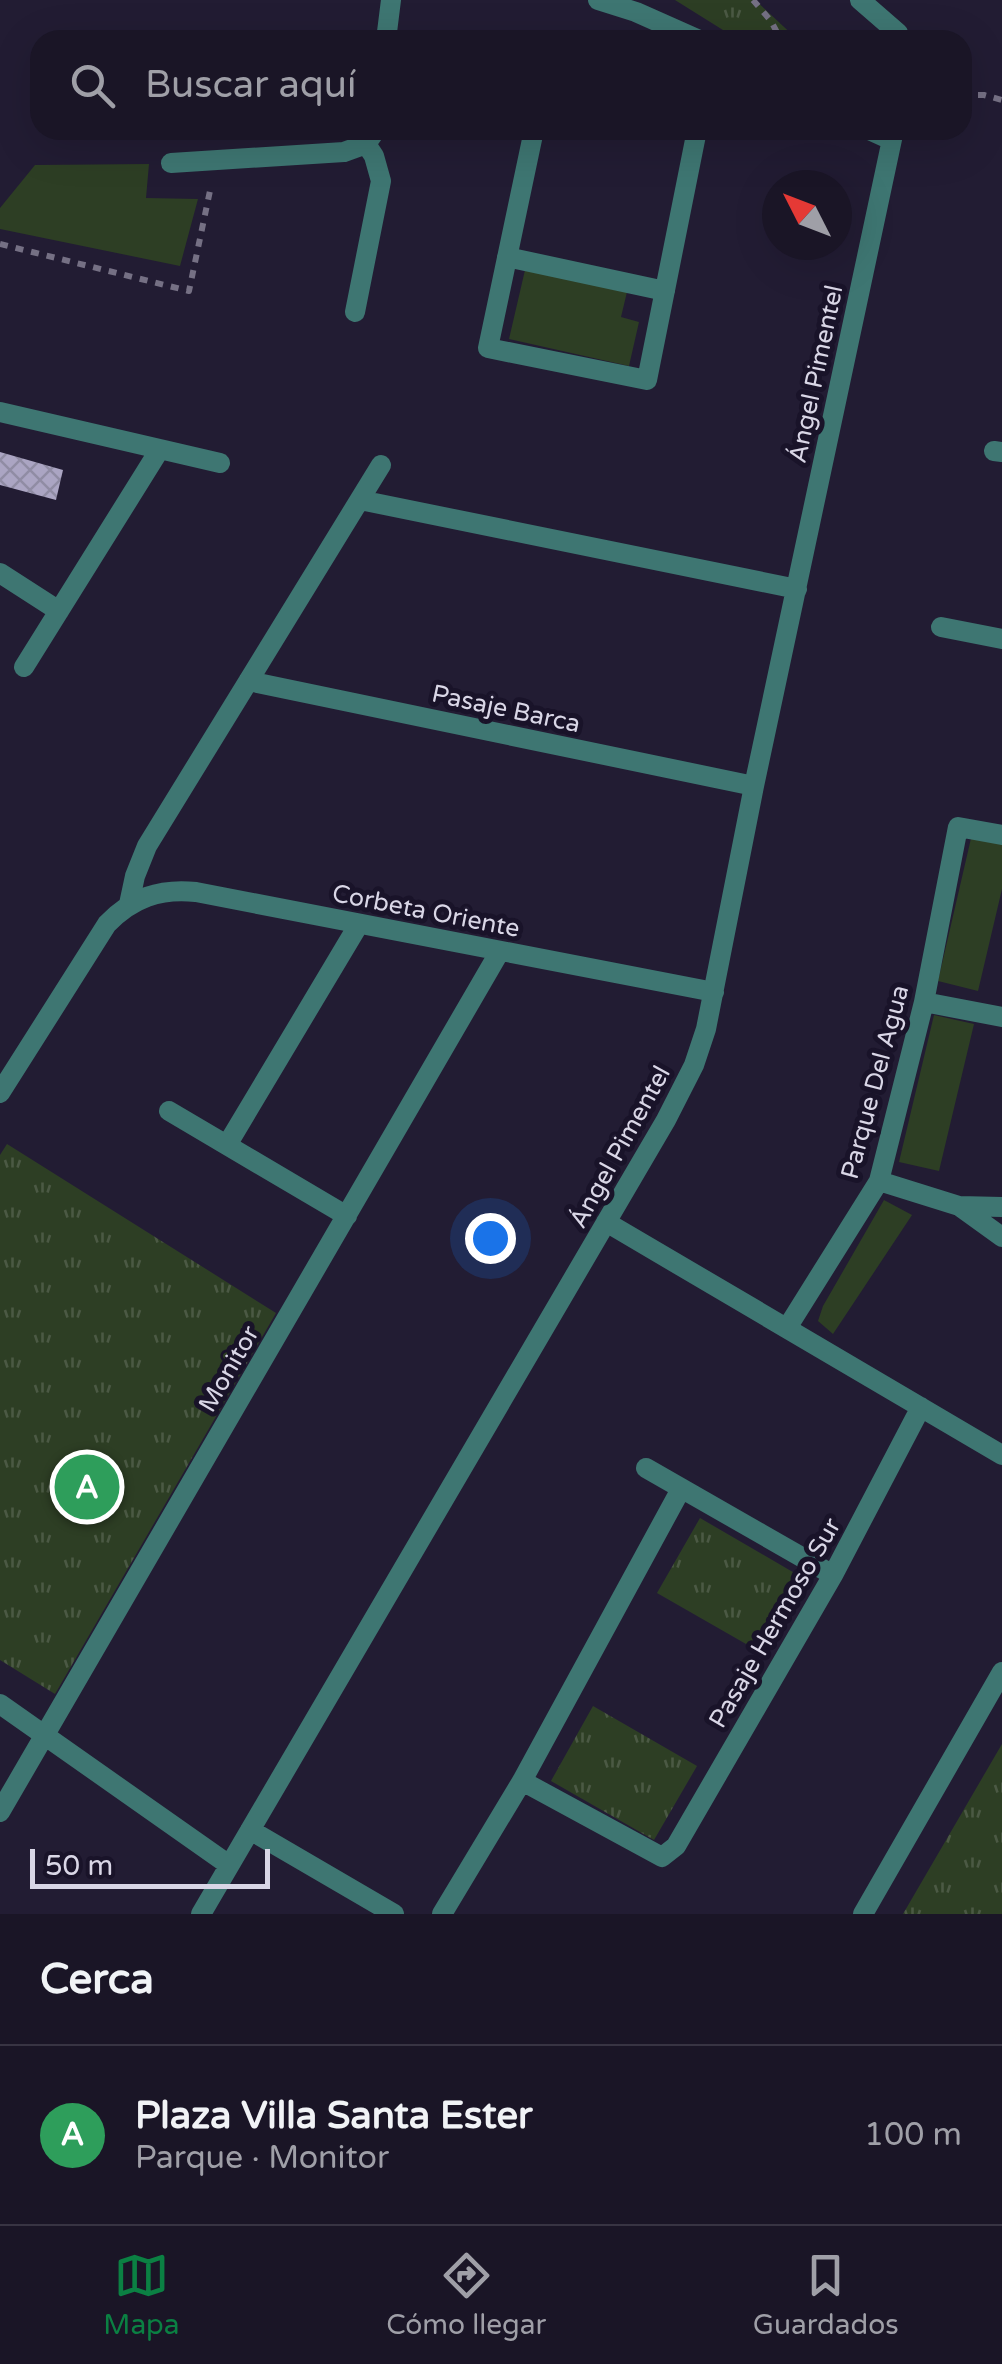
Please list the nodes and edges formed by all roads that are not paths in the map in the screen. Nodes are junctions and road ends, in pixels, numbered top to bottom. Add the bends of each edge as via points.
1 (391, 0) edge
2 (598, 0) edge
3 (860, 0) edge
4 (387, 30) edge
5 (676, 30) edge
6 (894, 30) edge
7 (366, 140) edge
8 (371, 140) edge
9 (532, 140) edge
10 (694, 140) edge
11 (891, 140) edge
12 (171, 163) dead end
13 (507, 257) junction
14 (665, 292) junction
15 (355, 312) dead end
16 (0, 412) edge
17 (160, 449) junction
18 (220, 464) dead end
19 (381, 465) dead end
20 (360, 500) junction
21 (0, 573) edge
22 (797, 589) junction
23 (59, 611) junction
24 (940, 627) dead end
25 (1002, 638) edge
26 (24, 667) dead end
27 (248, 682) junction
28 (754, 786) junction
29 (1002, 834) edge
30 (129, 904) junction
31 (358, 924) junction
32 (500, 951) junction
33 (714, 992) junction
34 (924, 1002) junction
35 (1002, 1017) edge
36 (0, 1093) edge
37 (169, 1110) dead end
38 (226, 1145) junction
39 (879, 1181) junction
40 (959, 1206) junction
41 (1002, 1207) edge
42 (347, 1216) junction
43 (606, 1222) junction
44 (1002, 1236) edge
45 (787, 1328) junction
46 (920, 1407) junction
47 (1002, 1454) edge
48 (646, 1468) dead end
49 (681, 1488) junction
50 (832, 1575) junction
51 (1002, 1672) edge
52 (0, 1704) edge
53 (45, 1736) junction
54 (522, 1780) junction
55 (0, 1812) edge
56 (250, 1830) junction
57 (229, 1865) junction
58 (448, 1905) edge
59 (201, 1914) edge
60 (394, 1914) edge
61 (863, 1914) edge

1 - 4 street
2 - 5 street
3 - 6 street
7 - 12 street via 344,152
8 - 15 street via 381,181
9 - 13 street
10 - 14 street
11 - 22 street, Ángel Pimentel
13 - 14 street
13 - 14 street via 488,348 647,380
16 - 17 street
17 - 18 street
17 - 23 street
19 - 20 street
20 - 22 street
20 - 27 street
21 - 23 street
22 - 28 street, Ángel Pimentel
23 - 26 street
24 - 25 street
27 - 28 street, Pasaje Barca
27 - 30 street via 147,846
28 - 33 street, Ángel Pimentel
29 - 34 street, Parque Del Agua via 958,827
30 - 31 street, Corbeta Oriente via 178,890
30 - 36 street via 100,934
31 - 32 street, Corbeta Oriente
31 - 38 street
32 - 33 street, Corbeta Oriente
32 - 42 street, Monitor
33 - 43 street, Ángel Pimentel via 681,1093
34 - 35 street
34 - 39 street, Parque Del Agua
37 - 38 street
38 - 42 street
39 - 40 street
39 - 45 street, Parque Del Agua
40 - 41 street
40 - 44 street
42 - 53 street, Monitor
43 - 45 street
43 - 56 street, Ángel Pimentel
45 - 46 street
46 - 47 street
46 - 50 street, Pasaje Hermoso Sur
48 - 49 street
49 - 50 street
49 - 54 street
50 - 54 street, Pasaje Hermoso Sur via 676,1846 662,1857
51 - 61 street
52 - 53 street
53 - 55 street, Monitor
53 - 57 street
54 - 58 street
56 - 57 street, Ángel Pimentel
56 - 60 street
57 - 59 street, Ángel Pimentel

